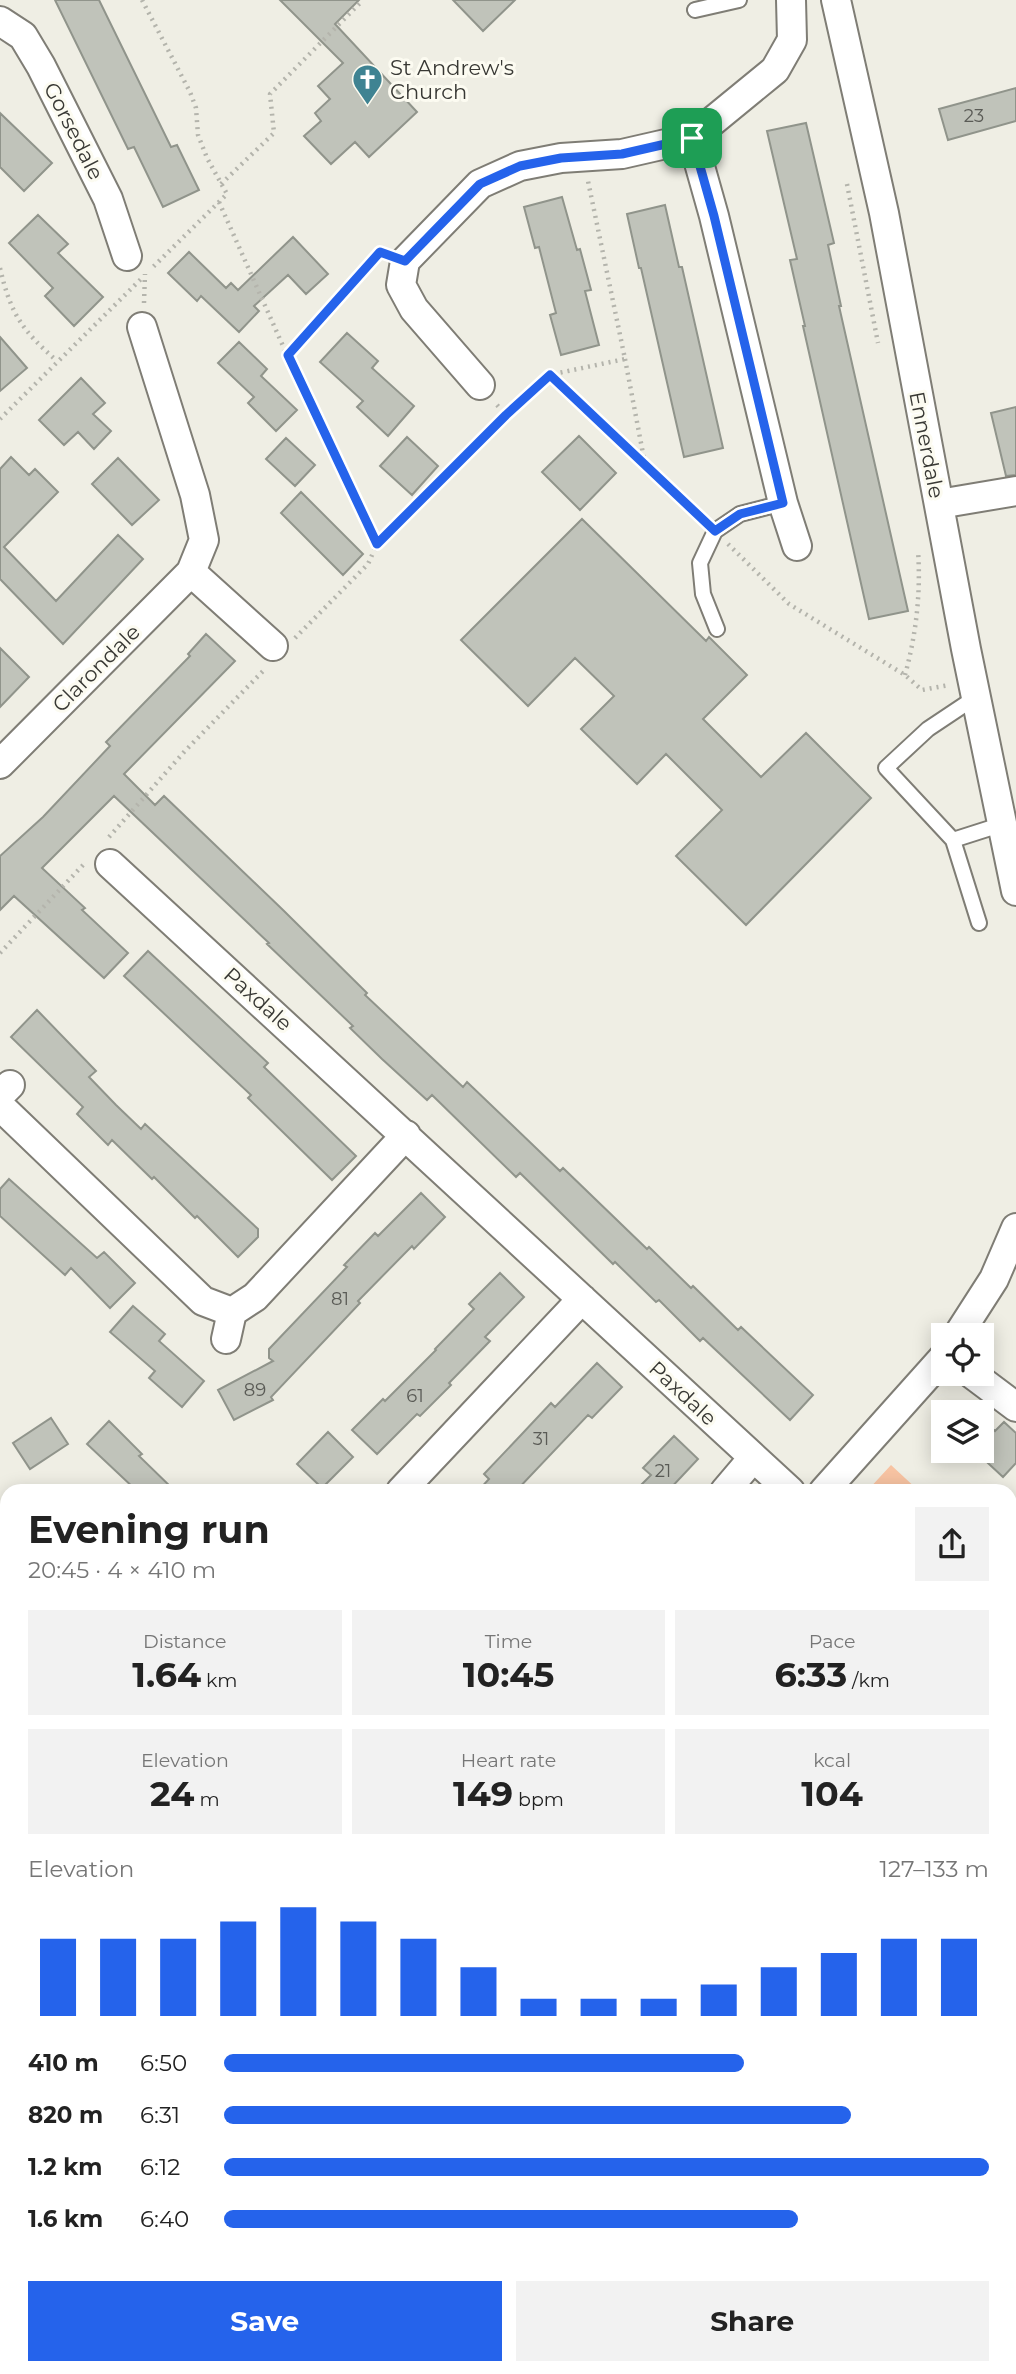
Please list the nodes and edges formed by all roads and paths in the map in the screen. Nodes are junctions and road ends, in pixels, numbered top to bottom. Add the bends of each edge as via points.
1 (142, 0) edge
2 (363, 0) edge
3 (739, 0) edge
4 (791, 0) edge
5 (836, 0) edge
6 (695, 10) dead end
7 (0, 21) edge
8 (692, 138) junction
9 (583, 157) junction
10 (846, 180) dead end
11 (221, 184) junction
12 (219, 201) junction
13 (405, 261) junction
14 (136, 265) junction
15 (0, 268) edge
16 (2, 288) edge
17 (142, 327) joint
18 (880, 353) dead end
19 (288, 355) junction
20 (625, 359) junction
21 (57, 361) junction
22 (550, 375) junction
23 (480, 384) joint
24 (506, 415) junction
25 (0, 419) edge
26 (645, 465) junction
27 (1016, 491) edge
28 (783, 503) junction
29 (939, 505) junction
30 (715, 531) junction
31 (377, 544) junction
32 (917, 544) dead end
33 (797, 546) dead end
34 (191, 572) junction
35 (717, 629) dead end
36 (279, 650) junction
37 (905, 675) junction
38 (975, 689) junction
39 (0, 764) edge
40 (1003, 824) junction
41 (953, 840) junction
42 (100, 855) junction
43 (1016, 891) edge
44 (979, 923) dead end
45 (0, 953) edge
46 (3, 1095) edge
47 (406, 1135) junction
48 (1016, 1228) edge
49 (582, 1299) junction
50 (966, 1323) edge
51 (931, 1371) edge
52 (988, 1386) edge
53 (1016, 1407) edge
54 (753, 1458) junction
55 (408, 1484) edge
56 (731, 1484) edge
57 (782, 1484) edge
58 (830, 1484) edge

1 - 11 path via 190,93 198,135
2 - 11 path via 270,94 274,133
3 - 6 lane
4 - 8 street via 792,40 775,69
5 - 29 street, Ennerdale via 884,213
7 - 14 street, Gorsedale via 23,36 41,66
8 - 9 street via 622,154
8 - 28 street
9 - 13 street via 520,166 480,184
9 - 20 path
10 - 18 path
11 - 12 path via 227,194
12 - 14 path
12 - 19 path
13 - 19 path via 380,252
13 - 23 street via 401,285 414,309
14 - 17 path
14 - 21 path
15 - 16 path
16 - 21 path via 23,328
17 - 34 street, Clarondale via 195,495 204,540
19 - 31 path
20 - 22 path
20 - 26 path
21 - 25 path
22 - 24 path
22 - 26 path
23 - 24 path
24 - 31 path
26 - 30 path
27 - 29 street
28 - 30 lane via 740,514
28 - 33 street
29 - 38 street, Ennerdale
30 - 35 lane via 700,563 703,594
30 - 37 path via 789,604
31 - 36 path via 368,564
32 - 37 path via 916,624
34 - 36 street
34 - 39 street, Clarondale
36 - 42 path via 185,751
37 - 38 path via 922,690
38 - 40 street, Ennerdale
38 - 41 lane via 886,768
40 - 41 lane
40 - 43 street, Ennerdale
41 - 44 lane
42 - 45 path
42 - 47 street, Paxdale
46 - 47 street via 229,1325
47 - 49 street, Paxdale
48 - 50 street via 994,1279
49 - 54 street, Paxdale
49 - 55 street
51 - 58 street
52 - 53 street
54 - 56 street
54 - 57 street, Paxdale

